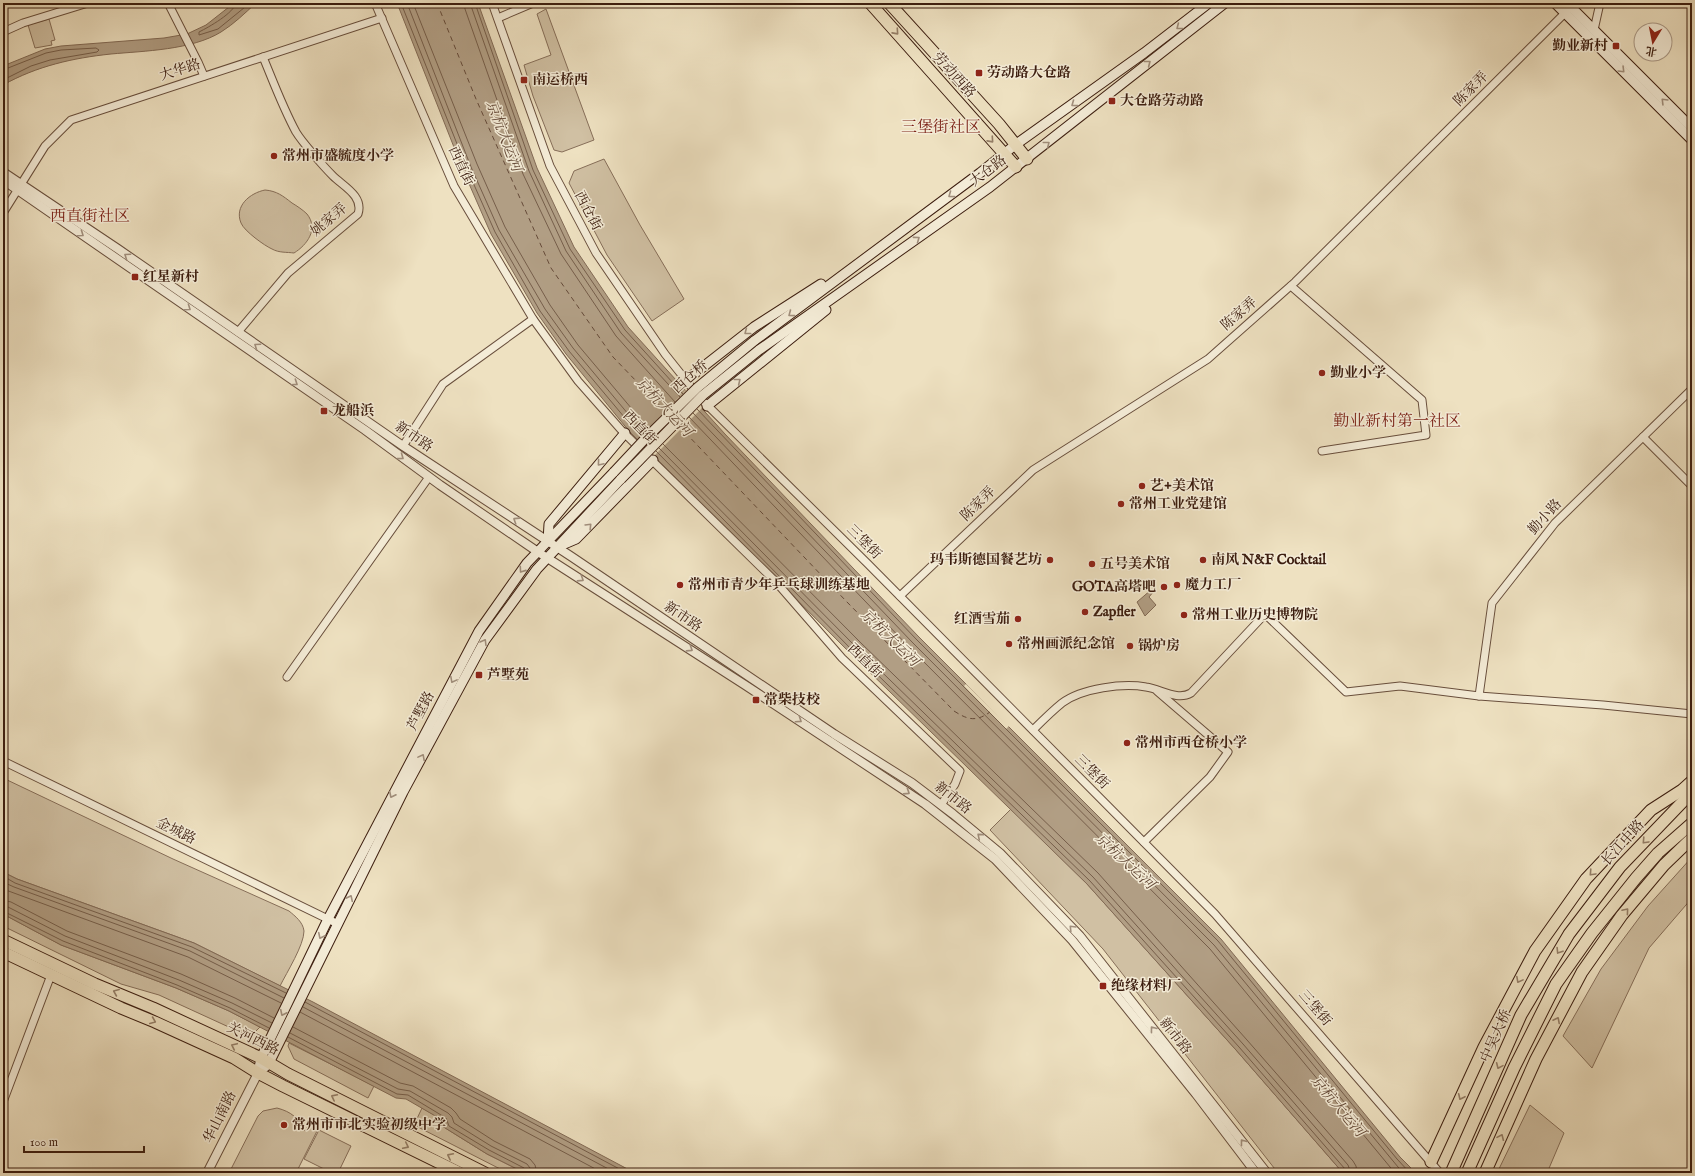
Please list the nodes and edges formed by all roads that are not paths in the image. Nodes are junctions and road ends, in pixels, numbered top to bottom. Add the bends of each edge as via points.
1 (88, 3) edge
2 (168, 3) edge
3 (375, 3) edge
4 (492, 3) edge
5 (533, 3) edge
6 (870, 3) edge
7 (889, 3) edge
8 (1210, 3) edge
9 (1226, 3) edge
10 (1555, 3) edge
11 (1600, 3) edge
12 (1568, 8) edge
13 (382, 18) junction
14 (498, 18) junction
15 (1594, 30) junction
16 (3, 32) edge
17 (263, 57) junction
18 (204, 76) junction
19 (1692, 128) edge
20 (1692, 140) edge
21 (1015, 145) junction
22 (1004, 154) junction
23 (1027, 159) junction
24 (1016, 167) junction
25 (3, 172) edge
26 (3, 180) edge
27 (19, 187) junction
28 (3, 213) edge
29 (886, 243) junction
30 (897, 253) junction
31 (1291, 286) junction
32 (533, 319) junction
33 (238, 332) junction
34 (754, 341) joint
35 (759, 350) joint
36 (685, 381) junction
37 (1692, 389) edge
38 (707, 406) junction
39 (625, 433) junction
40 (1643, 437) junction
41 (403, 446) junction
42 (1322, 450) dead end
43 (653, 460) junction
44 (614, 472) joint
45 (428, 477) junction
46 (621, 479) joint
47 (1692, 486) edge
48 (548, 541) junction
49 (557, 547) junction
50 (538, 552) junction
51 (548, 557) junction
52 (900, 596) junction
53 (287, 677) dead end
54 (1155, 689) junction
55 (1479, 696) junction
56 (1692, 714) edge
57 (1033, 730) junction
58 (3, 761) edge
59 (1692, 781) edge
60 (1687, 791) edge
61 (941, 805) junction
62 (1692, 823) edge
63 (1692, 832) edge
64 (1692, 838) edge
65 (1144, 842) junction
66 (1658, 853) junction
67 (1580, 918) joint
68 (328, 919) junction
69 (338, 924) junction
70 (3, 940) edge
71 (3, 952) edge
72 (51, 975) junction
73 (298, 993) junction
74 (265, 1060) junction
75 (258, 1073) junction
76 (3, 1102) edge
77 (1431, 1162) junction
78 (207, 1173) edge
79 (460, 1173) edge
80 (485, 1173) edge
81 (1256, 1173) edge
82 (1267, 1173) edge
83 (1440, 1173) edge
84 (1451, 1173) edge
85 (1467, 1173) edge
86 (1485, 1173) edge

1 - 16 street
2 - 18 street
3 - 13 street, 西直街
4 - 14 street, 西仓街
5 - 14 street
6 -> 22 main road, 劳动西路
7 - 21 main road, 劳动西路
8 -> 21 main road, 大仓路
23 -> 9 main road, 大仓路
10 - 12 main road
11 - 15 street
12 - 15 main road
12 -> 20 main road
12 - 31 street, 陈家弄
13 - 17 street, 大华路
13 - 32 street, 西直街 via 454,186
14 - 36 street, 西仓街 via 550,166 596,252
19 -> 15 main road
17 - 18 street, 大华路
17 - 33 street, 姚家弄 via 296,133 333,176 353,192 360,209 358,214 288,273
18 - 27 street, 大华路 via 71,120 45,146
21 - 22 main road, 大仓路
21 - 23 main road, 劳动西路
22 - 24 main road, 劳动西路
22 -> 29 main road, 大仓路
23 - 24 main road, 大仓路
30 -> 24 main road, 大仓路
25 - 27 street, 新市路
26 - 27 street, 新市路
27 - 28 street
33 -> 27 street, 新市路
27 -> 45 street, 新市路
29 -> 34 main road, 大仓路
29 -> 36 main road via 754,327
30 - 35 main road, 大仓路
38 -> 30 main road
31 - 42 street via 1422,400 1426,435
31 - 52 street, 陈家弄 via 1208,359 1033,470
32 - 39 street, 西直街 via 578,380
32 - 41 street via 443,384
41 -> 33 street, 新市路
34 - 44 main road, 西仓桥, bridge via 697,388
35 - 46 main road, 西仓桥, bridge via 703,395
36 - 38 street, 西仓街
37 - 40 street, 勤小路
38 - 52 street, 三堡街
39 - 43 street, 西直街
39 -> 48 main road via 549,524
40 - 47 street
40 - 55 street, 勤小路 via 1555,523 1492,602
48 -> 41 street, 新市路
49 -> 43 main road via 576,539
43 - 61 street, 西直街 via 776,582 842,658 960,772
44 - 48 main road, 芦墅路
45 - 50 street, 新市路
45 - 53 street
46 - 49 main road, 芦墅路
48 - 49 street, 新市路
48 - 50 main road, 芦墅路
49 - 51 main road, 芦墅路
49 - 61 street, 新市路 via 834,734 912,783
50 - 51 street, 新市路
50 -> 68 main road, 芦墅路 via 526,563 479,631
69 -> 51 main road, 芦墅路 via 403,792 485,640
51 -> 81 street, 新市路 via 925,804 996,859 1072,940
52 - 57 street, 三堡街
54 - 55 street via 1177,696 1190,693 1265,614 1346,692 1400,686
54 - 57 street via 1116,687 1082,693 1063,702
54 - 65 street via 1228,752 1210,778
55 - 56 street
57 - 65 street, 三堡街
58 - 68 street, 金城路
59 - 60 main road
60 -> 67 main road, 长江中路 via 1672,812 1620,867
60 -> 77 main road via 1651,810 1586,879 1535,951 1484,1046
82 -> 61 street, 新市路 via 1080,936 1000,854
62 - 66 main road
63 - 66 main road
86 -> 64 main road via 1536,1059 1582,972 1622,915 1664,865
65 - 77 street, 三堡街 via 1215,914
66 - 85 main road, 中吴大桥 via 1592,933 1556,984 1514,1068
67 -> 84 main road, 中吴大桥 via 1521,1014
68 - 69 street, 金城路
68 -> 73 main road, 芦墅路
69 - 73 main road, 芦墅路
74 -> 70 main road, 关河西路
71 - 72 main road, 关河西路
72 -> 75 main road, 关河西路 via 234,1058
72 - 76 street
73 - 74 main road
74 - 75 main road
80 -> 74 main road, 关河西路
75 - 78 street, 华山南路
75 -> 79 main road, 关河西路
77 - 83 street, 三堡街

